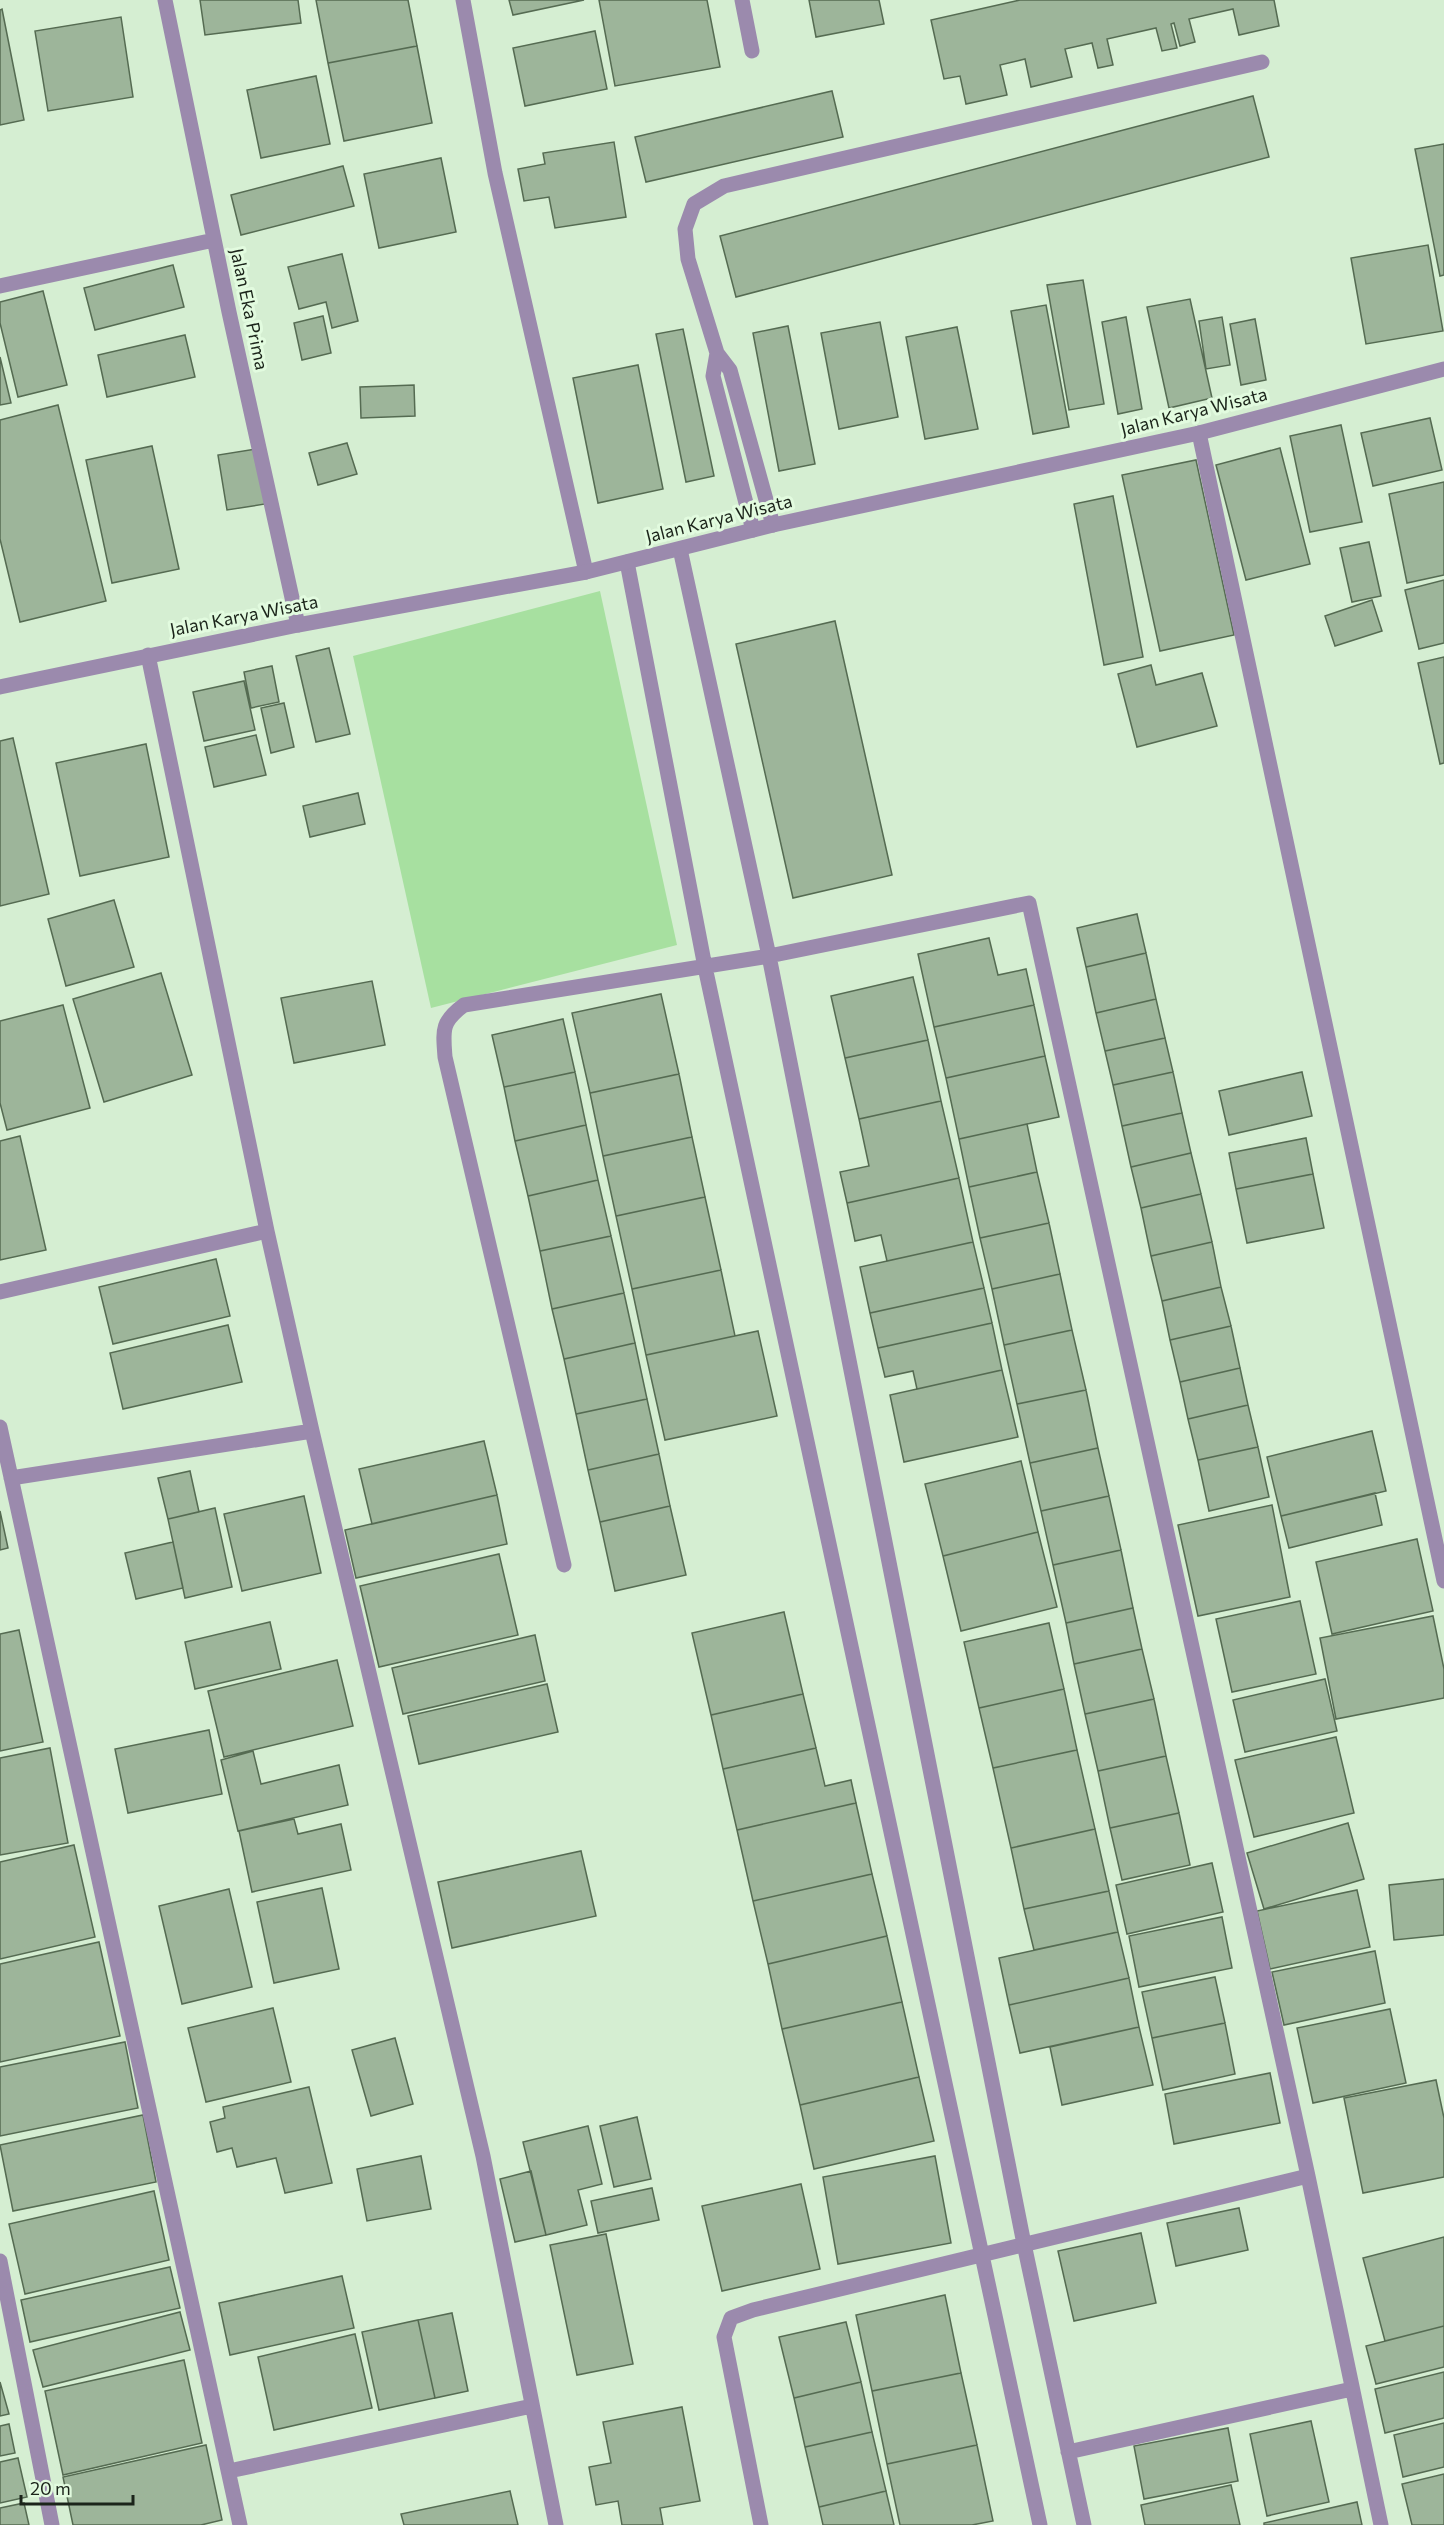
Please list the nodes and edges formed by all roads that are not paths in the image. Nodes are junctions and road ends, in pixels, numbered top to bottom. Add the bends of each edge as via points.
1 (165, 0) edge
2 (463, 0) edge
3 (742, 0) edge
4 (752, 51) dead end
5 (1262, 62) dead end
6 (214, 240) junction
7 (0, 286) edge
8 (717, 353) junction
9 (1444, 369) edge
10 (1199, 433) junction
11 (773, 525) junction
12 (753, 530) junction
13 (680, 549) junction
14 (627, 562) junction
15 (586, 572) junction
16 (298, 625) junction
17 (148, 655) junction
18 (0, 687) edge
19 (769, 956) junction
20 (705, 967) junction
21 (267, 1231) junction
22 (0, 1292) edge
23 (0, 1427) edge
24 (312, 1431) junction
25 (11, 1478) junction
26 (564, 1565) dead end
27 (1444, 1581) edge
28 (1308, 2176) junction
29 (1024, 2244) junction
30 (982, 2257) junction
31 (0, 2261) edge
32 (1353, 2389) junction
33 (532, 2406) junction
34 (1068, 2452) junction
35 (229, 2471) junction
36 (52, 2525) edge
37 (240, 2525) edge
38 (556, 2525) edge
39 (760, 2525) edge
40 (1040, 2525) edge
41 (1084, 2525) edge
42 (1381, 2525) edge

1 - 6 street, Jalan Eka Prima
2 - 15 street via 495,173
3 - 4 street
5 - 8 street via 724,186 694,204 685,229 688,259
6 - 7 street
6 - 16 street, Jalan Eka Prima
8 - 11 street via 730,370
8 - 12 street via 713,376
9 - 10 street, Jalan Karya Wisata
10 - 11 street, Jalan Karya Wisata
10 - 27 street
11 - 12 street, Jalan Karya Wisata
12 - 13 street, Jalan Karya Wisata
13 - 14 street, Jalan Karya Wisata
13 - 19 street
14 - 15 street, Jalan Karya Wisata
14 - 20 street
15 - 16 street, Jalan Karya Wisata
16 - 17 street, Jalan Karya Wisata
17 - 18 street, Jalan Karya Wisata
17 - 21 street
19 - 20 street
19 - 28 street via 1029,903
19 - 29 street
20 - 26 street via 464,1005 449,1016 443,1032 445,1057
20 - 30 street
21 - 22 street
21 - 24 street
23 - 25 street
24 - 25 street
24 - 33 street via 483,2156
25 - 35 street
28 - 29 street
28 - 32 street
29 - 30 street
29 - 34 street
30 - 39 street via 731,2318 724,2337
30 - 40 street
31 - 36 street
32 - 34 street
32 - 42 street
33 - 35 street
33 - 38 street
34 - 41 street
35 - 37 street

